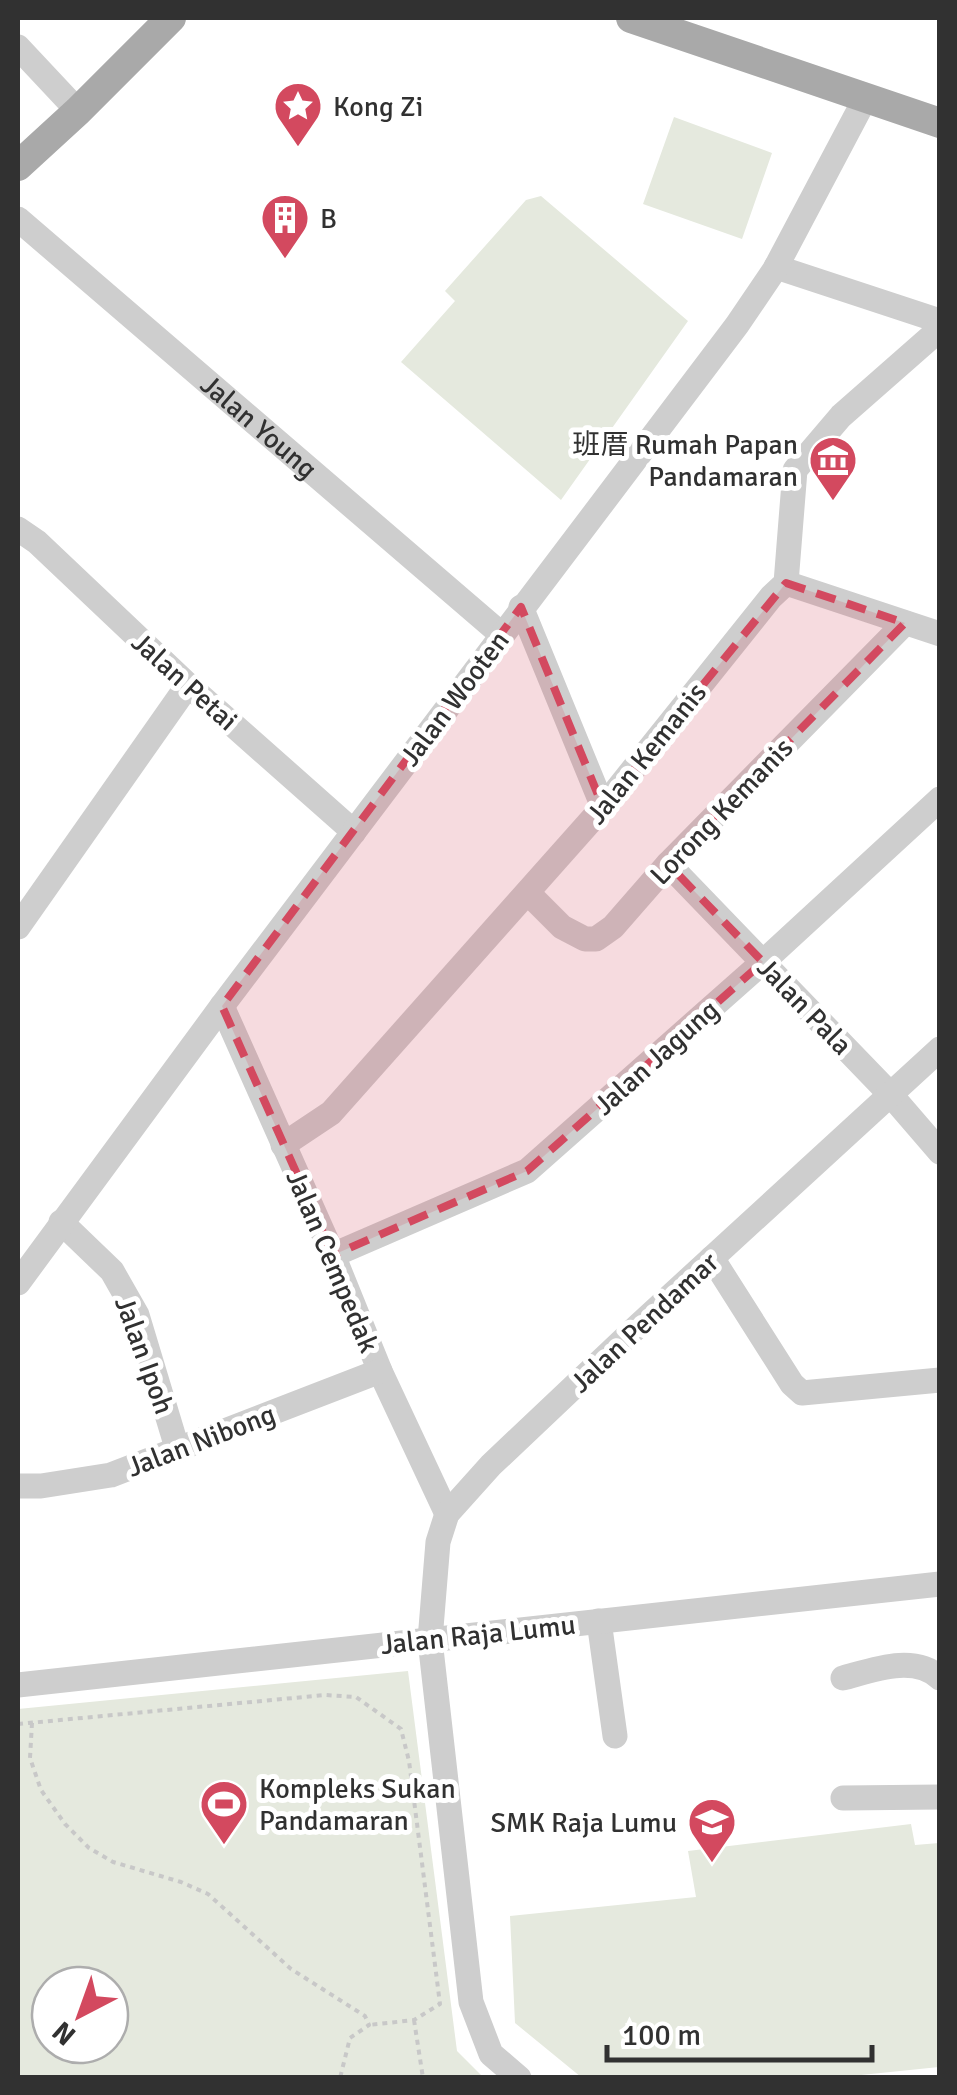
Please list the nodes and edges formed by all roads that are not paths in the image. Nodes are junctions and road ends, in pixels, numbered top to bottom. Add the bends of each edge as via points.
1 (171, 18) edge
2 (630, 18) edge
3 (18, 47) edge
4 (866, 97) junction
5 (78, 112) junction
6 (940, 123) edge
7 (18, 166) edge
8 (18, 218) edge
9 (776, 267) junction
10 (940, 325) edge
11 (18, 529) edge
12 (786, 583) junction
13 (521, 607) junction
14 (904, 623) junction
15 (501, 634) junction
16 (940, 634) edge
17 (188, 684) junction
18 (940, 799) edge
19 (602, 808) junction
20 (354, 832) junction
21 (668, 864) junction
22 (528, 893) junction
23 (18, 927) edge
24 (762, 962) junction
25 (222, 1006) junction
26 (940, 1049) edge
27 (890, 1094) junction
28 (283, 1145) junction
29 (940, 1152) edge
30 (61, 1222) junction
31 (333, 1255) junction
32 (712, 1258) junction
33 (18, 1283) edge
34 (380, 1371) junction
35 (940, 1380) edge
36 (178, 1450) junction
37 (18, 1486) edge
38 (447, 1514) junction
39 (940, 1584) edge
40 (599, 1621) junction
41 (430, 1640) junction
42 (843, 1678) dead end
43 (940, 1678) edge
44 (18, 1685) edge
45 (614, 1736) dead end
46 (940, 1797) edge
47 (843, 1798) dead end
48 (519, 2078) edge

1 - 5 main road
2 - 4 main road
3 - 5 street
4 - 6 main road
4 - 9 street, Jalan Wooten
5 - 7 main road
8 - 15 street, Jalan Young
9 - 10 street
9 - 13 street, Jalan Wooten
10 - 12 street via 841,416 796,470
11 - 17 street, Jalan Petai
12 - 14 street
12 - 19 street, Jalan Kemanis
13 - 15 street, Jalan Wooten
13 - 19 street
14 - 16 street
14 - 21 street, Lorong Kemanis
15 - 20 street, Jalan Wooten
17 - 20 street, Jalan Petai
17 - 23 street
18 - 24 street, Jalan Jagung
19 - 22 street, Jalan Kemanis
20 - 25 street, Jalan Wooten
21 - 22 street, Lorong Kemanis via 596,938 562,928
21 - 24 street, Jalan Pala
22 - 28 street, Jalan Kemanis via 332,1113
24 - 27 street, Jalan Pala
24 - 31 street, Jalan Jagung via 528,1171
25 - 28 street, Jalan Cempedak
25 - 30 street, Jalan Wooten
26 - 27 street, Jalan Pendamar
27 - 29 street, Jalan Pala
27 - 32 street, Jalan Pendamar
28 - 31 street, Jalan Cempedak
30 - 33 street, Jalan Wooten
30 - 36 street, Jalan Ipoh via 112,1270 137,1315
31 - 34 street, Jalan Cempedak
32 - 35 street via 802,1393
32 - 38 street, Jalan Pendamar
34 - 36 street, Jalan Nibong
34 - 38 street, Jalan Cempedak
36 - 37 street, Jalan Nibong via 111,1475
38 - 41 street, Jalan Pendamar via 438,1542
39 - 40 street, Jalan Raja Lumu
40 - 41 street, Jalan Raja Lumu
40 - 45 street
41 - 44 street, Jalan Raja Lumu
41 - 48 street, Jalan Pendamar via 471,2002 492,2054
42 - 43 street via 896,1664
46 - 47 street

